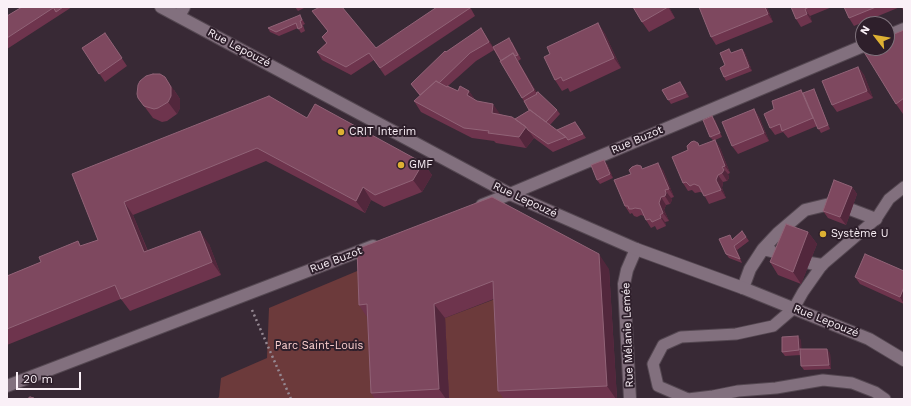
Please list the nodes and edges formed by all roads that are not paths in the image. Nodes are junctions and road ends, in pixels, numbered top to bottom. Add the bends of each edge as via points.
1 (161, 7) edge
2 (181, 11) edge
3 (855, 49) edge
4 (904, 187) edge
5 (510, 194) junction
6 (469, 210) edge
7 (876, 219) junction
8 (387, 241) edge
9 (636, 249) junction
10 (763, 249) junction
11 (822, 265) junction
12 (743, 288) junction
13 (794, 308) junction
14 (904, 360) edge
15 (7, 386) edge
16 (630, 399) edge
17 (884, 399) edge

1 - 2 street, Rue Lepouzé
2 - 5 street, Rue Lepouzé
3 - 5 street, Rue Buzot
4 - 7 lane via 889,199
5 - 6 street, Rue Buzot
5 - 9 street, Rue Lepouzé
7 - 10 street via 834,203 805,210
7 - 11 lane
8 - 15 street, Rue Buzot
9 - 12 street, Rue Lepouzé
9 - 16 street, Rue Mélanie Lemée via 624,284
10 - 11 street
10 - 12 street via 750,269
11 - 13 lane
12 - 13 street, Rue Lepouzé
13 - 14 street, Rue Lepouzé via 869,339
13 - 17 lane via 773,326 736,334 681,337 663,345 653,364 658,386 688,398 823,380 852,383 875,392

